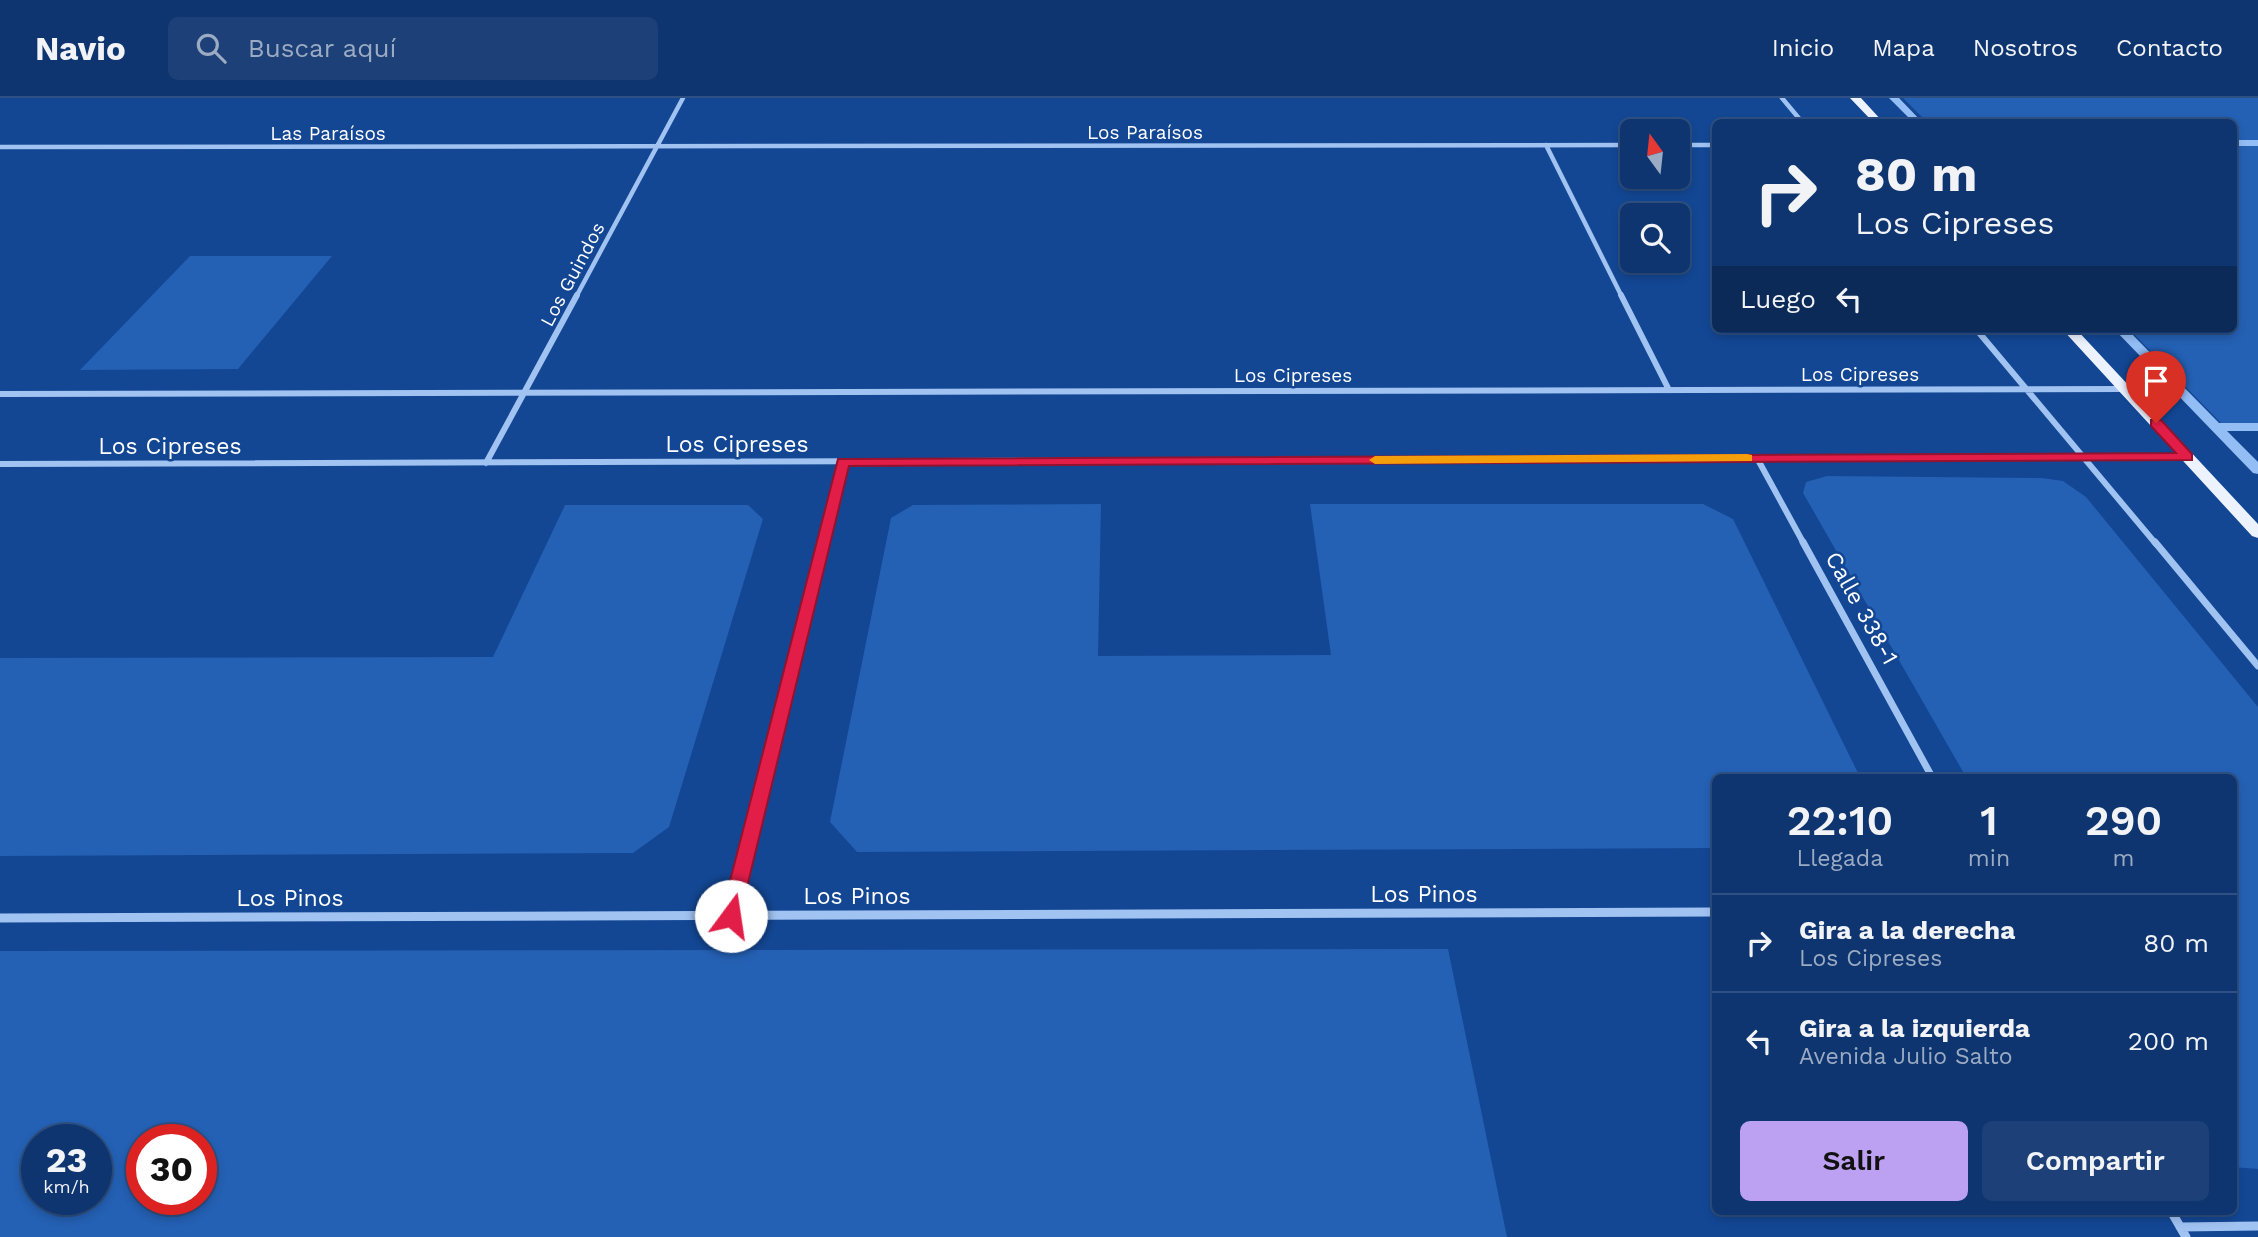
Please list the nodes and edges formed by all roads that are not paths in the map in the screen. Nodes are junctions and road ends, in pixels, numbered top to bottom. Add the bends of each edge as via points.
1 (683, 98) edge
2 (1782, 98) edge
3 (1855, 98) edge
4 (1800, 119) edge
5 (1875, 119) edge
6 (1546, 145) junction
7 (1620, 145) edge
8 (1690, 145) edge
9 (1712, 145) edge
10 (657, 146) junction
11 (0, 147) edge
12 (1979, 333) edge
13 (2073, 333) edge
14 (2026, 389) junction
15 (2124, 389) junction
16 (1669, 390) junction
17 (524, 392) junction
18 (0, 394) edge
19 (2083, 457) junction
20 (2187, 457) junction
21 (1757, 458) junction
22 (843, 461) junction
23 (486, 463) junction
24 (0, 464) edge
25 (2258, 533) edge
26 (2258, 666) edge
27 (1930, 774) edge
28 (1712, 912) edge
29 (731, 916) junction
30 (0, 918) edge
31 (2173, 1215) edge
32 (2258, 1226) edge
33 (2183, 1232) edge

1 - 10 street, Los Guindos
2 - 4 street
3 - 5 main road
6 - 7 street, Los Paraísos
6 - 10 street, Los Paraísos
6 - 16 street
8 - 9 street
10 - 11 street, Las Paraísos
10 - 17 street, Los Guindos
12 - 14 street
13 - 15 main road
14 - 15 street, Los Cipreses
14 - 16 street, Los Cipreses
14 - 19 street
15 - 20 main road
16 - 17 street, Los Cipreses
17 - 18 street, Los Cipreses
17 - 23 street, Los Guindos
19 - 20 street, Los Cipreses
19 - 21 street, Los Cipreses
19 - 26 street
20 - 25 main road
21 - 22 street, Los Cipreses
21 - 27 street, Calle 338-1
22 - 23 street, Los Cipreses
22 - 29 street
23 - 24 street, Los Cipreses
28 - 29 street, Los Pinos
29 - 30 street, Los Pinos
31 - 33 street
32 - 33 street

